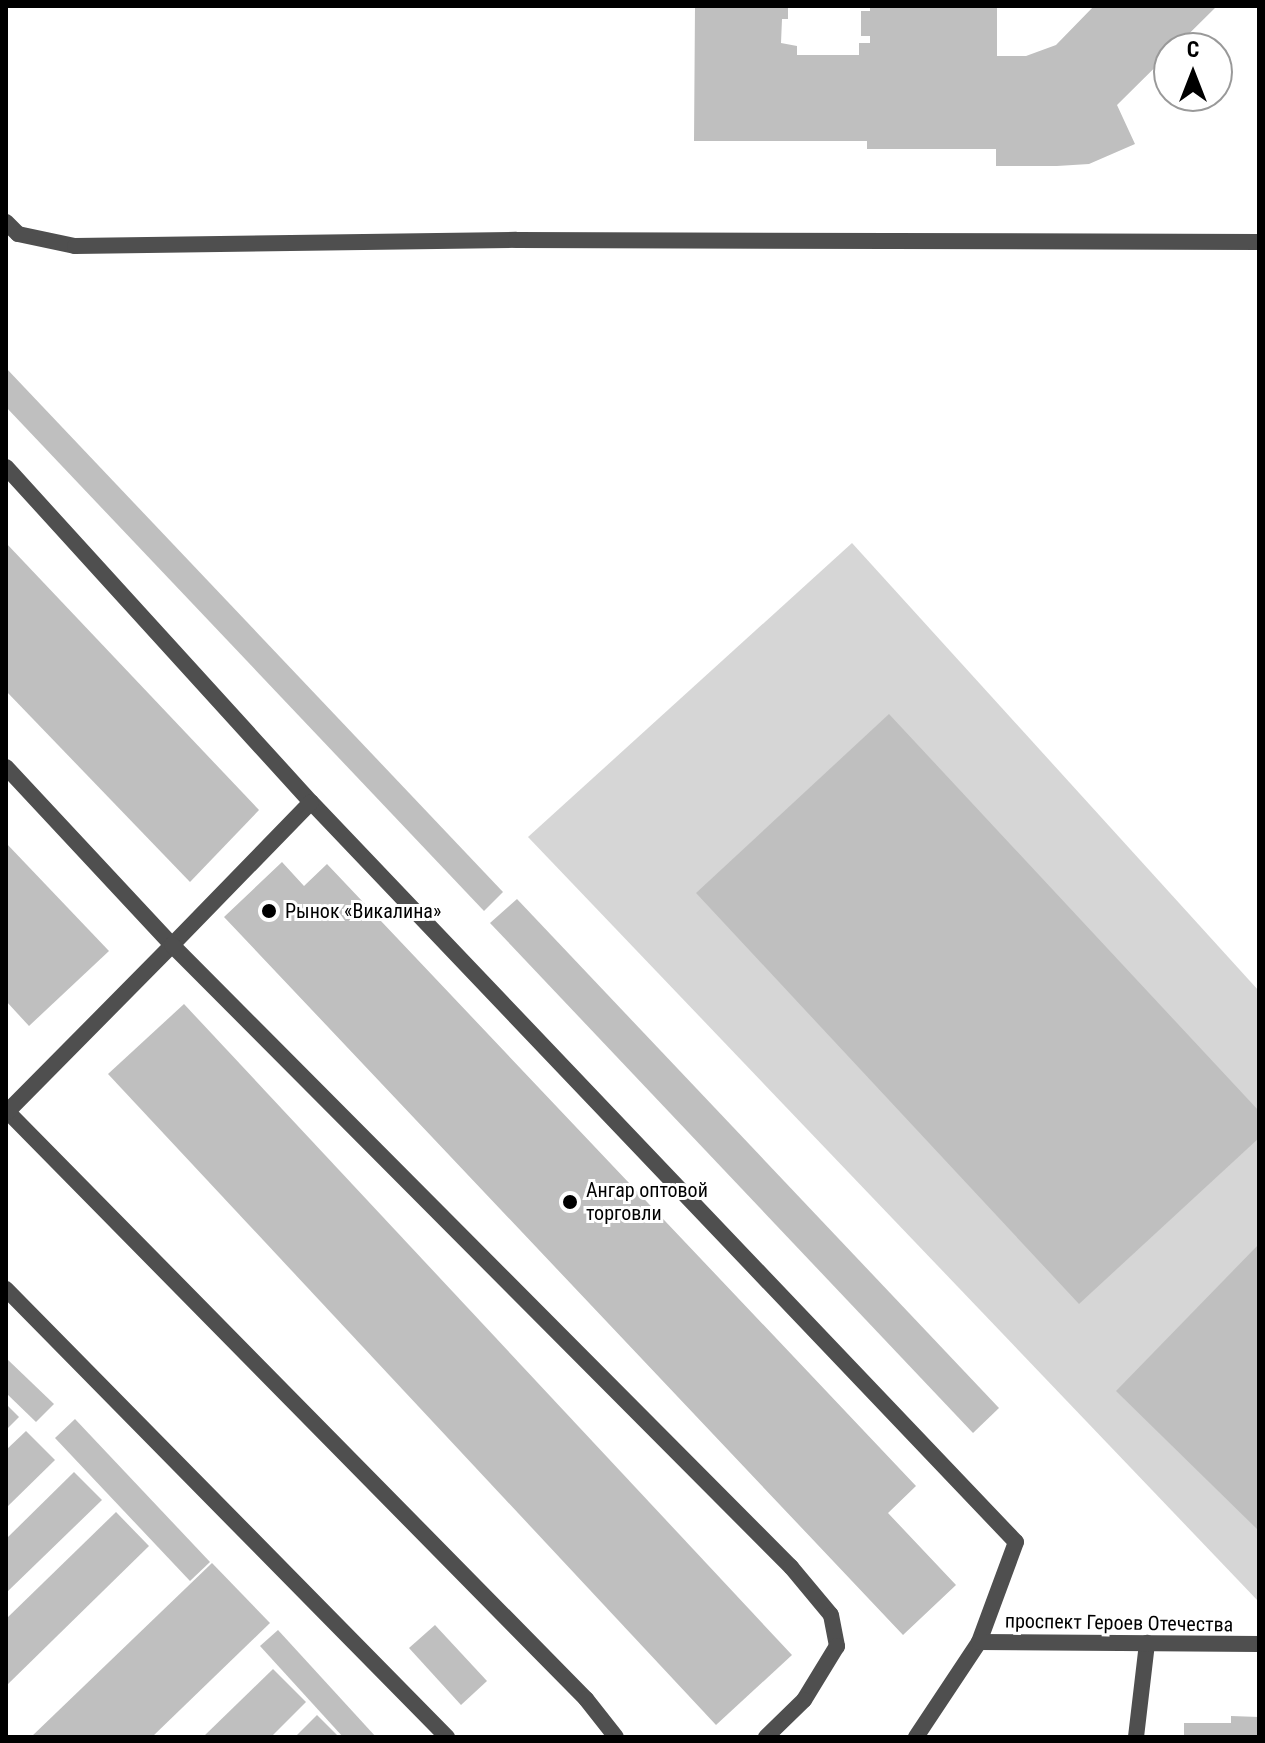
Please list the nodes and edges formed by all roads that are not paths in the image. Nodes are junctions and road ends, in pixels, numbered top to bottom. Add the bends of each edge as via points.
1 (6, 222) edge
2 (1259, 242) edge
3 (6, 467) edge
4 (6, 767) edge
5 (311, 802) junction
6 (172, 945) junction
7 (7, 1111) edge
8 (6, 1289) edge
9 (979, 1642) junction
10 (1147, 1643) junction
11 (1259, 1644) edge
12 (447, 1737) edge
13 (616, 1737) edge
14 (766, 1737) edge
15 (916, 1737) edge
16 (1136, 1737) edge

1 - 2 street via 18,234 75,246
3 - 5 street
4 - 6 street
5 - 6 street
5 - 9 street via 1016,1542
6 - 7 street
6 - 14 street via 780,1556 831,1615 837,1646 804,1700
7 - 13 street via 586,1699
8 - 12 street
9 - 10 street, проспект Героев Отечества
9 - 15 street
10 - 11 street, проспект Героев Отечества
10 - 16 street

